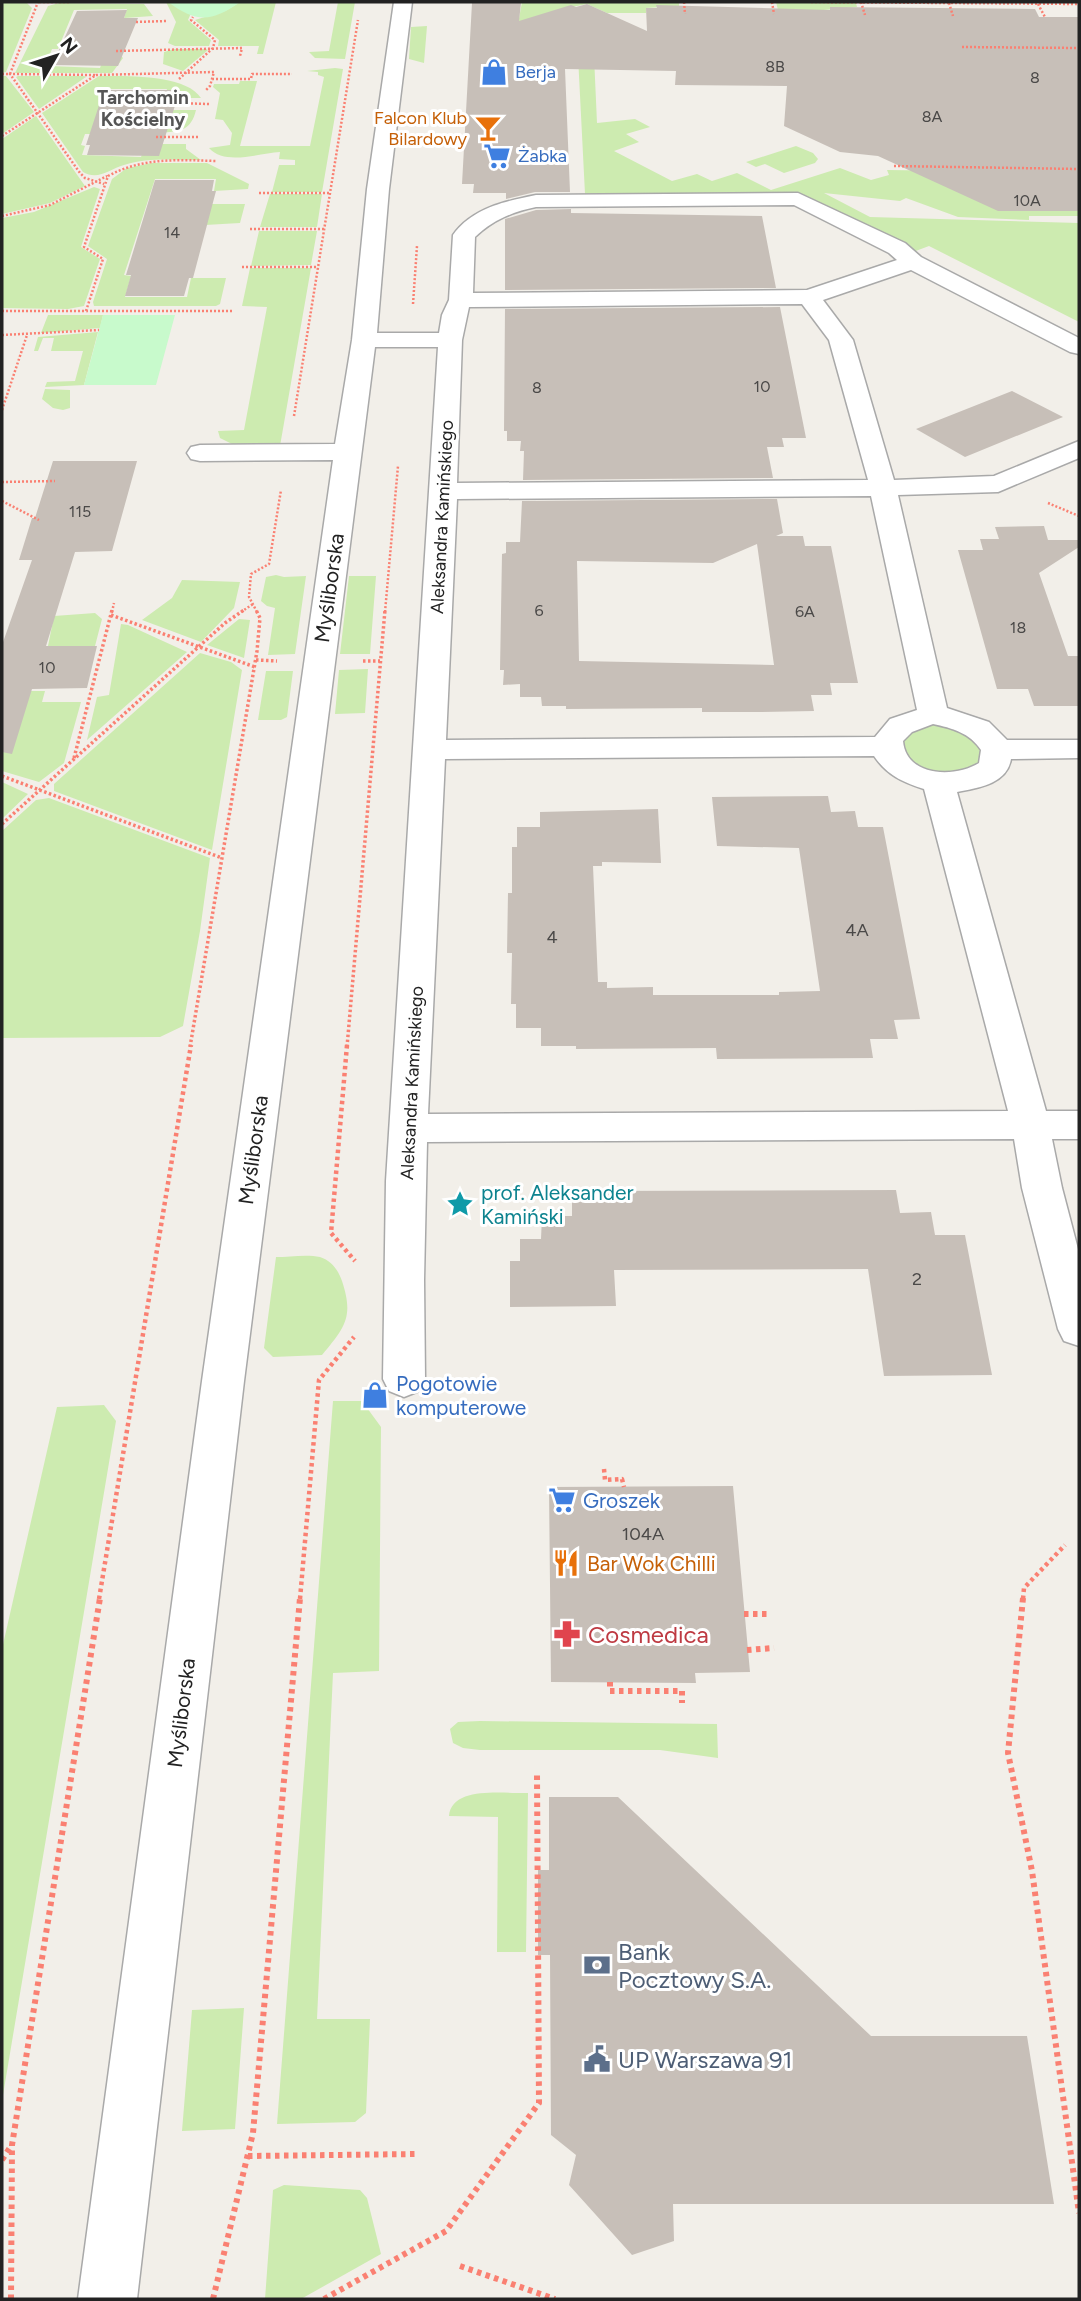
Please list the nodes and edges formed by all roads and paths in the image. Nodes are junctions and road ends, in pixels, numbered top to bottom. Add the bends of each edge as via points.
1 (38, 2) edge
2 (71, 2) edge
3 (402, 2) edge
4 (684, 2) edge
5 (772, 2) edge
6 (811, 2) edge
7 (861, 2) edge
8 (949, 3) edge
9 (1038, 4) junction
10 (1079, 4) edge
11 (359, 14) dead end
12 (685, 14) dead end
13 (774, 14) dead end
14 (865, 15) dead end
15 (953, 16) dead end
16 (1045, 17) dead end
17 (193, 18) dead end
18 (166, 21) dead end
19 (136, 22) dead end
20 (962, 47) dead end
21 (213, 48) junction
22 (1079, 48) edge
23 (116, 51) dead end
24 (240, 56) dead end
25 (186, 72) junction
26 (2, 74) edge
27 (10, 74) junction
28 (292, 74) dead end
29 (96, 75) junction
30 (179, 79) dead end
31 (212, 79) junction
32 (205, 91) dead end
33 (175, 103) dead end
34 (209, 104) dead end
35 (38, 113) junction
36 (2, 136) edge
37 (156, 137) dead end
38 (200, 137) dead end
39 (217, 161) dead end
40 (894, 166) dead end
41 (1079, 169) edge
42 (108, 176) junction
43 (96, 182) junction
44 (104, 184) junction
45 (259, 193) dead end
46 (331, 193) junction
47 (2, 216) edge
48 (250, 229) dead end
49 (325, 229) junction
50 (418, 239) dead end
51 (914, 262) junction
52 (242, 267) dead end
53 (318, 267) junction
54 (809, 297) junction
55 (461, 300) junction
56 (86, 311) junction
57 (233, 311) dead end
58 (2, 312) edge
59 (99, 330) dead end
60 (2, 335) edge
61 (27, 335) junction
62 (364, 340) junction
63 (410, 340) junction
64 (450, 340) junction
65 (1079, 347) edge
66 (2, 410) edge
67 (1079, 449) edge
68 (200, 453) dead end
69 (287, 453) junction
70 (347, 453) junction
71 (398, 460) dead end
72 (55, 481) dead end
73 (2, 482) edge
74 (883, 488) junction
75 (445, 491) junction
76 (2, 501) edge
77 (39, 520) dead end
78 (114, 603) dead end
79 (253, 604) junction
80 (111, 615) junction
81 (198, 647) junction
82 (255, 667) junction
83 (933, 715) junction
84 (886, 746) junction
85 (1079, 749) edge
86 (429, 750) junction
87 (997, 750) junction
88 (74, 758) junction
89 (2, 776) edge
90 (940, 783) junction
91 (39, 790) junction
92 (2, 824) edge
93 (222, 858) junction
94 (1079, 1125) edge
95 (1031, 1126) junction
96 (409, 1128) junction
97 (359, 1266) dead end
98 (1079, 1329) edge
99 (358, 1332) dead end
100 (404, 1379) dead end
101 (604, 1469) dead end
102 (624, 1486) dead end
103 (1065, 1545) dead end
104 (744, 1614) dead end
105 (768, 1614) dead end
106 (774, 1648) dead end
107 (747, 1650) dead end
108 (610, 1682) dead end
109 (682, 1703) dead end
110 (537, 1774) dead end
111 (12, 2145) junction
112 (418, 2154) dead end
113 (248, 2156) junction
114 (2, 2160) edge
115 (1079, 2213) edge
116 (460, 2266) dead end
117 (11, 2299) edge
118 (107, 2299) edge
119 (213, 2299) edge
120 (324, 2299) edge
121 (555, 2299) edge

1 - 2 path
1 - 27 path
3 - 62 street, Myśliborska
4 - 12 path
5 - 13 path
6 - 7 path
7 - 8 path
7 - 14 path
8 - 9 path
8 - 15 path
9 - 10 path
9 - 16 path
11 - 46 path
17 - 21 path via 215,40
18 - 19 path
20 - 22 path
21 - 23 path
21 - 24 path via 242,48
21 - 25 path
25 - 29 path
25 - 30 path
25 - 31 path via 214,72
26 - 27 path
27 - 29 path
27 - 35 path
28 - 31 path
29 - 35 path
31 - 32 path
33 - 34 path
35 - 36 path
35 - 43 path via 80,173
37 - 38 path
39 - 42 path via 148,162
40 - 41 path
42 - 43 path
42 - 44 path
43 - 44 path
43 - 47 path via 50,205
44 - 56 path via 84,247 103,259
45 - 46 path
46 - 49 path
48 - 49 path
49 - 53 path
50 - 63 path
51 - 54 street
51 - 55 street, Aleksandra Kamińskiego via 897,248 798,199 536,201 508,206 480,219 464,235
51 - 65 street
52 - 53 path
53 - 69 path
54 - 55 street
54 - 74 street via 841,340
55 - 64 street, Aleksandra Kamińskiego
56 - 57 path
56 - 58 path
59 - 61 path
60 - 61 path
61 - 66 path
62 - 63 street
62 - 70 street, Myśliborska
63 - 64 street
64 - 75 street, Aleksandra Kamińskiego
67 - 74 street via 998,484
68 - 69 street
69 - 70 street
69 - 79 path via 268,564 251,574 249,597
70 - 118 street, Myśliborska
71 - 97 path via 331,1233
72 - 73 path
74 - 75 street
74 - 83 street
75 - 86 street, Aleksandra Kamińskiego
76 - 77 path
78 - 80 path
79 - 81 path
79 - 82 path via 260,618
80 - 81 path
80 - 88 path
81 - 82 path
81 - 88 path
82 - 93 path
83 - 84 street via 895,729
83 - 87 street via 969,724
84 - 86 street
84 - 90 street via 903,770
85 - 87 street
86 - 96 street, Aleksandra Kamińskiego
87 - 90 street via 994,767 986,775 956,784
88 - 91 path
89 - 91 path
90 - 95 street
91 - 92 path
91 - 93 path
93 - 111 path
94 - 95 street
95 - 96 street
95 - 98 street via 1042,1188
96 - 100 street, Aleksandra Kamińskiego
99 - 113 path via 319,1380
101 - 102 path via 605,1480 622,1479
103 - 115 path via 1024,1588 1009,1753 1032,1871
104 - 105 path
106 - 107 path
108 - 109 path via 610,1691 682,1691
110 - 120 path via 538,2103 446,2231
111 - 114 path
111 - 117 path
112 - 113 path
113 - 119 path
116 - 121 path

